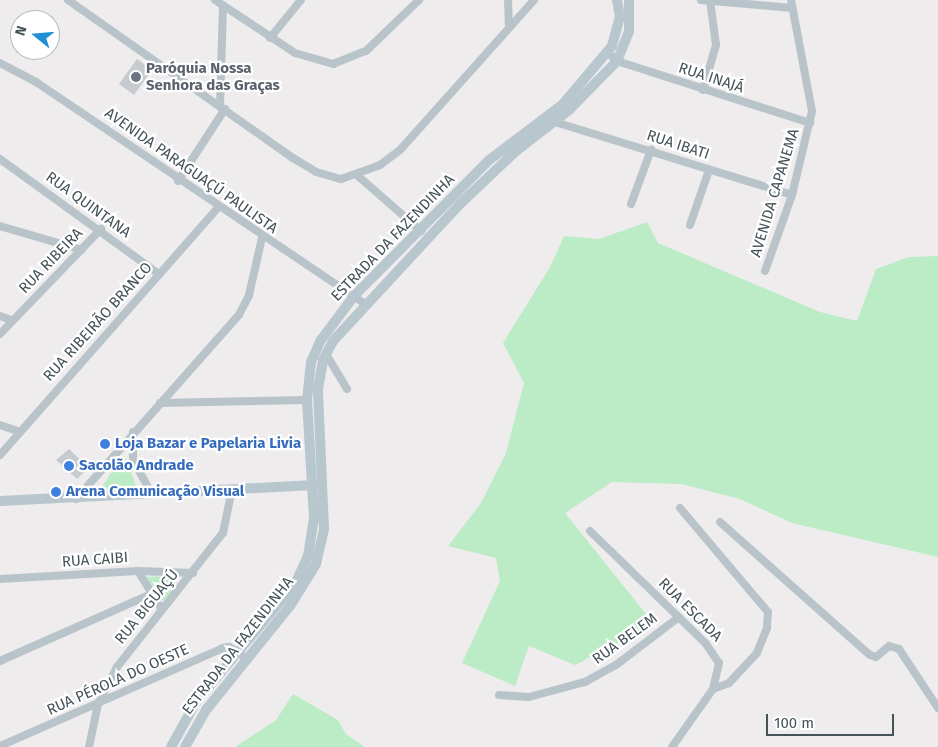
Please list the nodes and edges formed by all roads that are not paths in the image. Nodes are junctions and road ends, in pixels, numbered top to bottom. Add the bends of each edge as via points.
1 (68, 0) edge
2 (215, 0) edge
3 (301, 0) edge
4 (419, 0) edge
5 (534, 0) edge
6 (617, 0) edge
7 (629, 0) edge
8 (701, 0) edge
9 (710, 1) edge
10 (508, 3) edge
11 (792, 4) edge
12 (223, 6) junction
13 (521, 15) junction
14 (509, 28) junction
15 (270, 38) junction
16 (607, 52) junction
17 (617, 61) junction
18 (0, 63) edge
19 (702, 90) junction
20 (223, 107) junction
21 (555, 122) junction
22 (810, 123) junction
23 (651, 150) junction
24 (0, 159) edge
25 (709, 170) junction
26 (358, 176) junction
27 (178, 181) junction
28 (792, 195) junction
29 (631, 204) dead end
30 (218, 208) junction
31 (690, 225) dead end
32 (0, 226) edge
33 (101, 229) junction
34 (421, 231) junction
35 (262, 238) junction
36 (82, 250) junction
37 (765, 271) dead end
38 (159, 274) junction
39 (354, 296) junction
40 (364, 304) junction
41 (0, 316) edge
42 (12, 320) junction
43 (0, 334) edge
44 (326, 354) junction
45 (347, 389) dead end
46 (307, 400) junction
47 (160, 403) junction
48 (0, 425) edge
49 (20, 432) junction
50 (132, 432) junction
51 (0, 455) edge
52 (309, 485) junction
53 (321, 486) junction
54 (232, 489) junction
55 (151, 492) junction
56 (76, 499) junction
57 (0, 501) edge
58 (680, 508) dead end
59 (720, 522) dead end
60 (590, 531) dead end
61 (138, 571) junction
62 (193, 573) junction
63 (0, 579) edge
64 (150, 594) junction
65 (162, 610) junction
66 (679, 617) junction
67 (237, 651) junction
68 (245, 658) junction
69 (0, 661) edge
70 (713, 689) junction
71 (499, 695) dead end
72 (98, 704) junction
73 (938, 708) edge
74 (0, 746) edge
75 (89, 747) edge
76 (171, 747) edge
77 (185, 747) edge
78 (672, 747) edge

1 - 20 street
2 - 12 street
3 - 15 street
4 - 15 street via 366,52 343,62 315,62
5 - 13 street
6 - 16 main road, ESTRADA DA FAZENDINHA via 619,29
7 - 17 main road, ESTRADA DA FAZENDINHA via 629,32
8 - 9 street
9 - 11 street
9 - 19 street via 716,45
10 - 13 street
10 - 14 street
11 - 22 street, AVENIDA CAPANEMA via 811,102
12 - 15 street
12 - 20 street
13 - 14 street
14 - 26 street via 400,150
16 - 17 street, RUA INAJÁ
16 - 34 main road, ESTRADA DA FAZENDINHA via 563,104 488,161
17 - 19 street, RUA INAJÁ
17 - 21 main road, ESTRADA DA FAZENDINHA
18 - 27 street, AVENIDA PARAGUAÇÚ PAULISTA via 36,82
19 - 22 street, RUA INAJÁ
20 - 26 street via 316,172 341,179
20 - 27 street
21 - 23 street, RUA IBATI
21 - 40 main road, ESTRADA DA FAZENDINHA via 492,172
22 - 28 street, AVENIDA CAPANEMA
23 - 25 street, RUA IBATI
23 - 29 street
24 - 33 street, RUA QUINTANA
25 - 28 street, RUA IBATI
25 - 31 street
26 - 34 street
27 - 30 street, AVENIDA PARAGUAÇÚ PAULISTA
28 - 37 street, AVENIDA CAPANEMA
30 - 35 street, AVENIDA PARAGUAÇÚ PAULISTA
30 - 38 street, RUA RIBEIRÃO BRANCO
32 - 36 street
33 - 36 street, RUA RIBEIRA
33 - 38 street, RUA QUINTANA
34 - 39 main road, ESTRADA DA FAZENDINHA
35 - 39 street, AVENIDA PARAGUAÇÚ PAULISTA
35 - 47 street via 249,295 239,316
36 - 42 street, RUA RIBEIRA
38 - 49 street, RUA RIBEIRÃO BRANCO
39 - 40 street, AVENIDA PARAGUAÇÚ PAULISTA
39 - 46 main road, ESTRADA DA FAZENDINHA via 315,351
40 - 44 main road, ESTRADA DA FAZENDINHA
41 - 42 street
42 - 43 street, RUA RIBEIRA
44 - 45 street
44 - 53 main road, ESTRADA DA FAZENDINHA via 318,389
46 - 47 street
46 - 52 main road, ESTRADA DA FAZENDINHA
47 - 50 street
48 - 49 street
49 - 51 street, RUA RIBEIRÃO BRANCO
50 - 55 street via 133,460
50 - 56 street
52 - 53 main road
52 - 54 main road
52 - 67 main road, ESTRADA DA FAZENDINHA via 314,518 308,556 295,584
53 - 68 main road, ESTRADA DA FAZENDINHA via 324,529 316,564 290,606
54 - 55 main road
54 - 62 street, RUA BIGUAÇÚ via 223,534
55 - 56 main road
56 - 57 main road
58 - 70 street via 768,612 767,628 757,652 729,682
59 - 73 street via 870,655 876,657 889,646 899,649
60 - 66 street, RUA ESCADA
61 - 62 street, RUA CAIBI
61 - 63 street, RUA CAIBI
61 - 64 street
62 - 65 street, RUA BIGUAÇÚ
64 - 65 street
64 - 69 street
65 - 72 street, RUA BIGUAÇÚ via 127,651
66 - 70 street, RUA ESCADA via 716,656 720,670
66 - 71 street, RUA BELEM via 616,665 585,682 529,697
67 - 68 street
67 - 72 street, RUA PÉROLA DO OESTE via 223,648
67 - 76 main road, ESTRADA DA FAZENDINHA via 196,702
68 - 77 main road, ESTRADA DA FAZENDINHA via 206,710
70 - 78 street, RUA ESCADA
72 - 74 street, RUA PÉROLA DO OESTE
72 - 75 street, RUA BIGUAÇÚ

